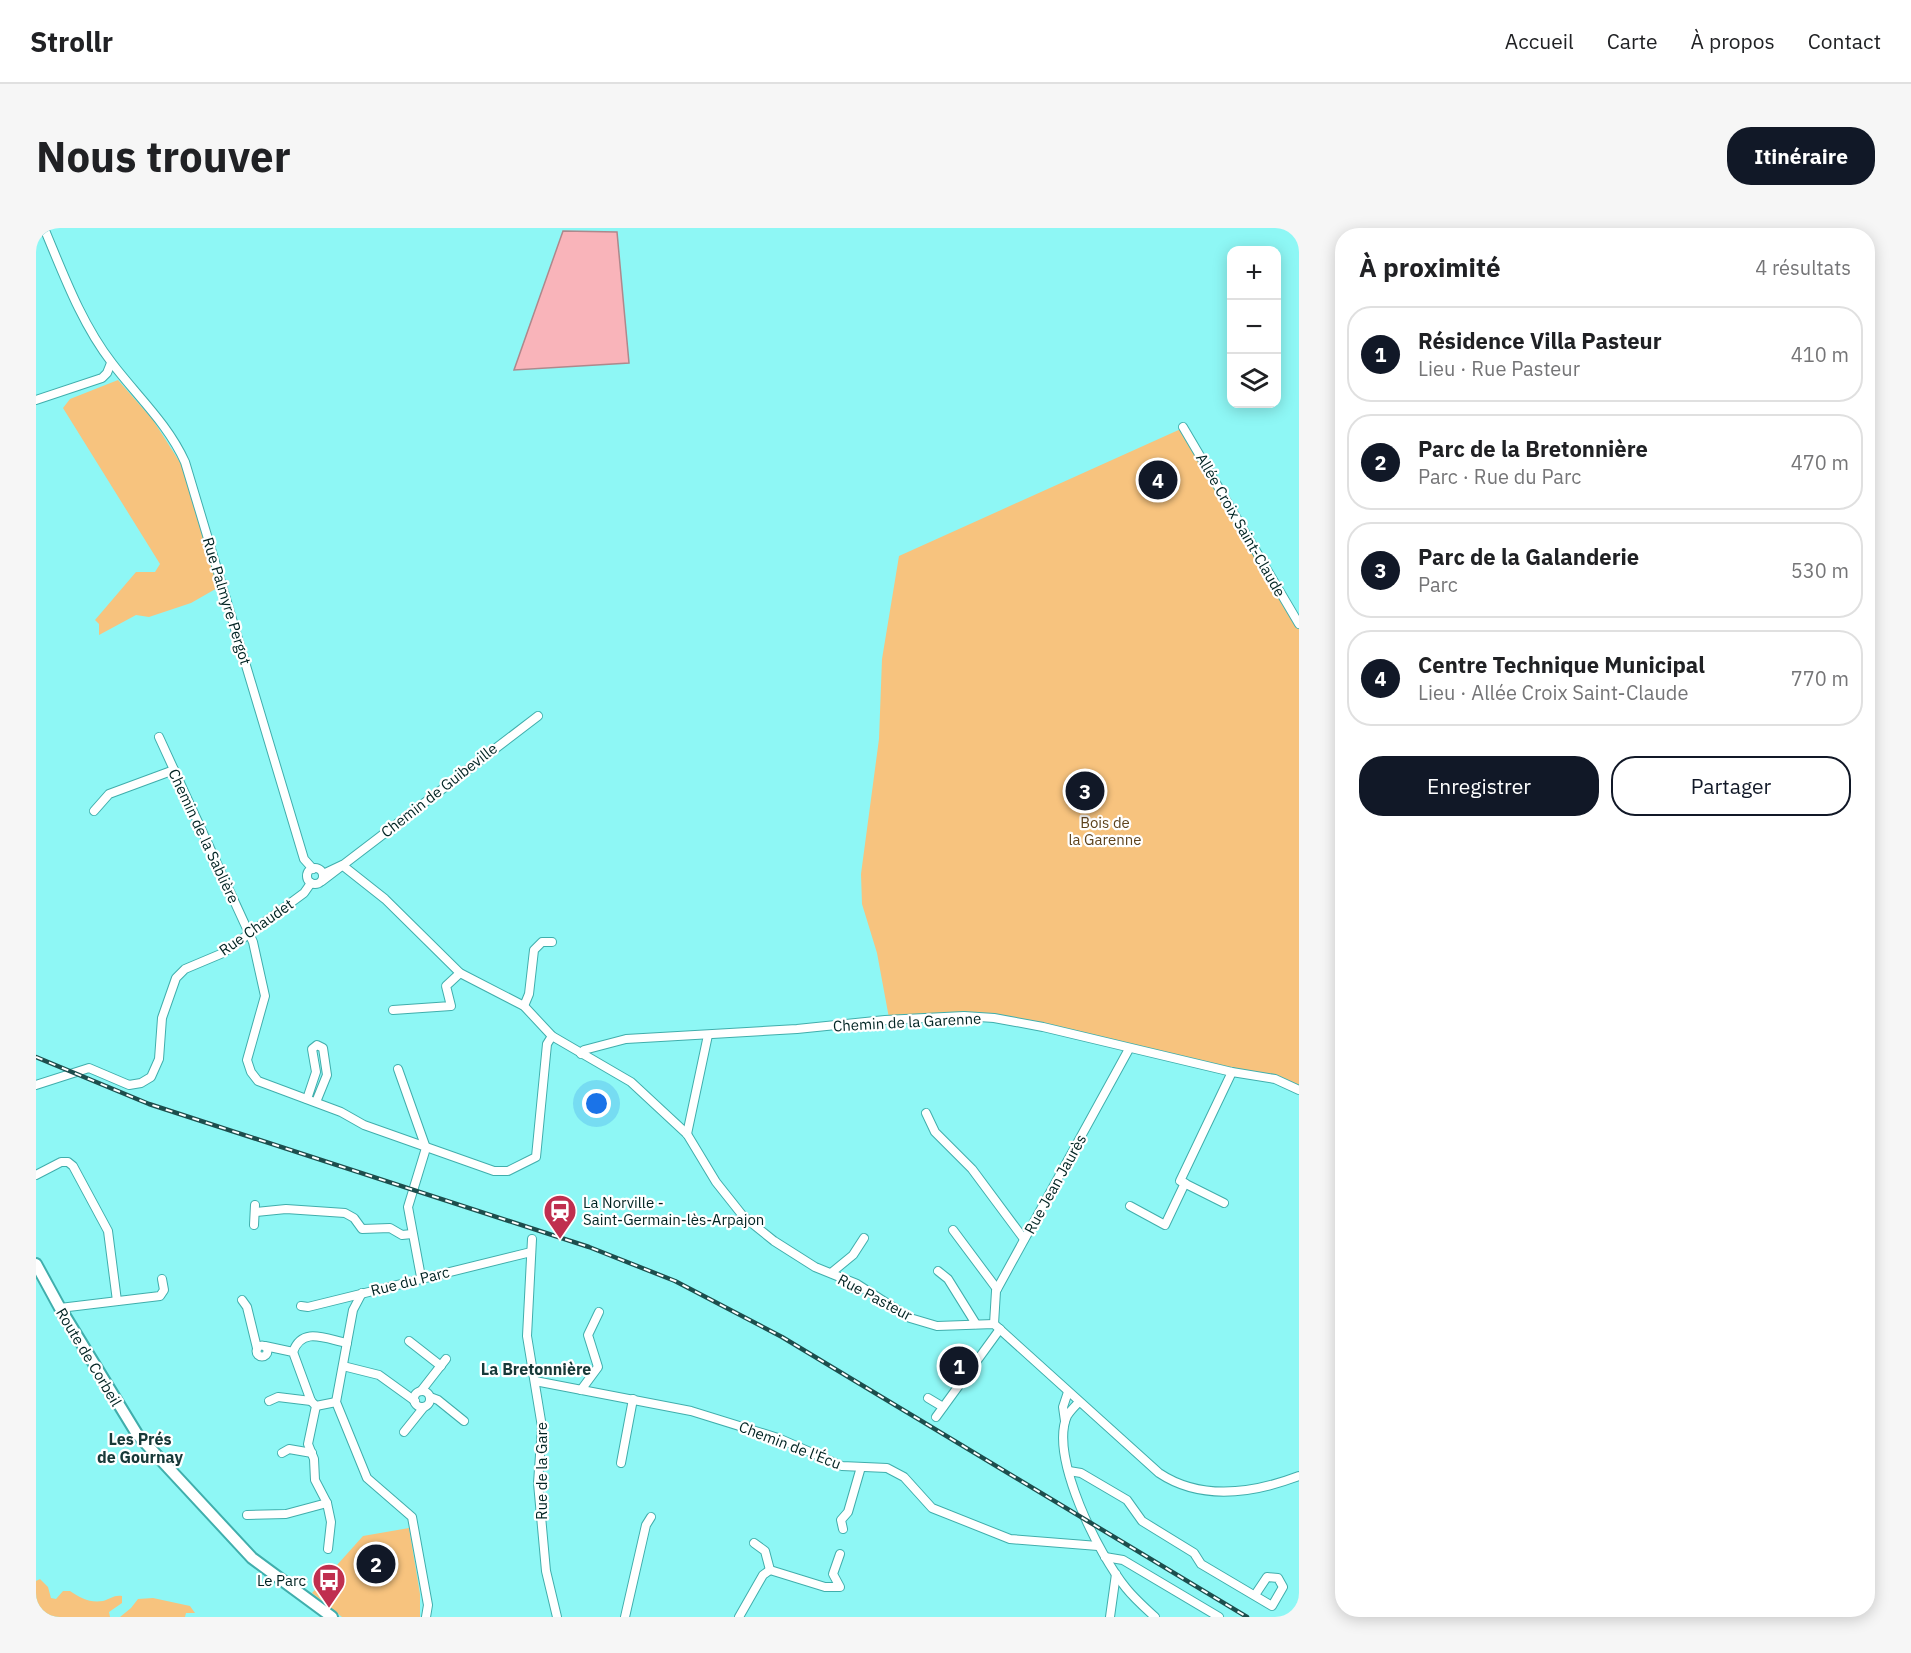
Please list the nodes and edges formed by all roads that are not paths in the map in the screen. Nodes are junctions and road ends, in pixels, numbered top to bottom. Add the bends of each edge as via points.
1 (44, 228) edge
2 (111, 363) junction
3 (36, 400) edge
4 (1183, 427) dead end
5 (1299, 624) edge
6 (538, 716) dead end
7 (159, 737) dead end
8 (174, 770) junction
9 (94, 811) dead end
10 (342, 865) junction
11 (311, 871) junction
12 (322, 877) junction
13 (310, 883) junction
14 (250, 934) junction
15 (552, 942) dead end
16 (460, 973) junction
17 (524, 1006) junction
18 (393, 1010) dead end
19 (708, 1035) junction
20 (552, 1036) junction
21 (1129, 1049) junction
22 (582, 1054) junction
23 (398, 1069) dead end
24 (1232, 1072) junction
25 (36, 1085) edge
26 (1299, 1090) edge
27 (307, 1099) junction
28 (316, 1102) junction
29 (926, 1113) dead end
30 (687, 1134) junction
31 (426, 1148) junction
32 (36, 1175) edge
33 (1185, 1183) junction
34 (1224, 1203) dead end
35 (1130, 1206) dead end
36 (254, 1226) dead end
37 (953, 1230) dead end
38 (412, 1234) junction
39 (864, 1238) dead end
40 (532, 1239) dead end
41 (1024, 1239) junction
42 (531, 1252) junction
43 (36, 1263) edge
44 (938, 1271) dead end
45 (831, 1274) junction
46 (421, 1277) junction
47 (162, 1279) dead end
48 (997, 1289) junction
49 (362, 1293) junction
50 (242, 1300) dead end
51 (117, 1301) junction
52 (301, 1306) dead end
53 (60, 1308) junction
54 (599, 1312) dead end
55 (976, 1324) junction
56 (997, 1326) junction
57 (409, 1341) dead end
58 (347, 1343) junction
59 (293, 1352) junction
60 (343, 1366) junction
61 (535, 1381) junction
62 (581, 1390) junction
63 (421, 1391) junction
64 (1068, 1392) junction
65 (430, 1397) junction
66 (928, 1398) dead end
67 (633, 1399) junction
68 (269, 1401) dead end
69 (415, 1401) junction
70 (336, 1402) junction
71 (1079, 1402) junction
72 (313, 1404) junction
73 (424, 1407) junction
74 (943, 1407) junction
75 (936, 1417) dead end
76 (464, 1421) dead end
77 (1066, 1422) junction
78 (405, 1432) dead end
79 (282, 1453) dead end
80 (312, 1453) junction
81 (621, 1463) dead end
82 (861, 1467) junction
83 (1069, 1471) junction
84 (1299, 1476) edge
85 (327, 1503) junction
86 (247, 1515) dead end
87 (651, 1517) dead end
88 (843, 1529) dead end
89 (754, 1543) dead end
90 (1098, 1546) junction
91 (328, 1549) dead end
92 (840, 1554) dead end
93 (1105, 1557) junction
94 (770, 1570) junction
95 (1116, 1574) junction
96 (1256, 1595) dead end
97 (332, 1617) edge
98 (426, 1617) edge
99 (558, 1617) edge
100 (625, 1617) edge
101 (739, 1617) edge
102 (1110, 1617) edge
103 (1155, 1617) edge
104 (1218, 1617) edge

1 - 2 street, Rue Palmyre Pergot via 82,314
2 - 3 street via 102,378
2 - 11 street, Rue Palmyre Pergot via 168,431 185,462 304,859
4 - 5 street, Allée Croix Saint-Claude
6 - 10 street, Chemin de Guibeville
7 - 8 street, Chemin de la Sablière
8 - 9 street via 109,794
8 - 14 street, Chemin de la Sablière
10 - 12 street
10 - 16 street via 385,898
11 - 12 street
11 - 13 street
12 - 13 street via 318,884
13 - 14 street, Rue Chaudet via 304,893
14 - 25 street, Rue Chaudet via 223,953 185,969 173,982 162,1018 158,1065 148,1079 129,1084 89,1068
14 - 27 street, Chemin de la Sablière via 264,996 248,1054 251,1072 258,1081
15 - 17 street via 542,942 534,950
16 - 17 street
16 - 18 street via 446,986 451,1006
17 - 20 street
19 - 21 street, Chemin de la Garenne via 964,1016 1043,1027
19 - 22 street, Chemin de la Garenne via 626,1039 584,1050
19 - 30 street
20 - 22 street, Rue Pasteur
20 - 31 street, Chemin de la Sablière via 547,1044 536,1157 499,1173
21 - 24 street, Chemin de la Garenne
21 - 41 street, Rue Jean Jaurès
22 - 30 street, Rue Pasteur via 631,1082
23 - 31 street
24 - 26 street, Chemin de la Garenne via 1275,1079
24 - 33 street via 1180,1181
27 - 28 street, Chemin de la Sablière
27 - 28 street via 316,1076 312,1049 317,1045 323,1048 327,1075
28 - 31 street, Chemin de la Sablière
29 - 41 street via 935,1132 972,1169
30 - 45 street, Rue Pasteur via 716,1182 743,1216 774,1241
31 - 38 street via 408,1207
32 - 51 street via 61,1162 73,1166 108,1231
33 - 34 street
33 - 35 street via 1165,1225
36 - 38 street via 256,1208 286,1209 345,1214 362,1229 390,1228 402,1235
37 - 48 street
38 - 46 street
39 - 45 street via 853,1255
40 - 42 street, Rue de la Gare
41 - 48 street, Rue Jean Jaurès
42 - 46 street, Rue du Parc
42 - 61 street, Rue de la Gare via 527,1336
43 - 53 main road, Route de Corbeil
44 - 55 street via 948,1279
45 - 55 street, Rue Pasteur via 857,1284 910,1318 937,1326
46 - 49 street, Rue du Parc
47 - 51 street via 164,1290 160,1296
48 - 56 street, Rue Jean Jaurès
49 - 52 street
49 - 58 street, Rue du Parc via 353,1310
50 - 59 street via 261,1347
51 - 53 street
53 - 97 main road, Route de Corbeil via 137,1434 252,1558
54 - 62 street via 588,1335 598,1367
55 - 56 street, Rue Pasteur
56 - 64 street
56 - 74 street
57 - 63 street via 443,1362
58 - 59 street via 307,1336 299,1340
58 - 60 street, Rue du Parc
59 - 72 street
60 - 69 street via 379,1375
60 - 70 street, Rue du Parc
61 - 62 street, Chemin de l'Écu
61 - 99 street, Rue de la Gare via 543,1426 538,1483 540,1516 548,1583
62 - 67 street, Chemin de l'Écu
63 - 65 street
63 - 69 street
64 - 71 street
64 - 77 street via 1063,1407
65 - 73 street
65 - 76 street
66 - 74 street
67 - 81 street
67 - 82 street, Chemin de l'Écu via 719,1419 778,1438 834,1464
68 - 72 street via 278,1397
69 - 73 street
70 - 72 street
70 - 98 street via 368,1478 412,1517 428,1605
71 - 77 street
71 - 84 street via 1159,1473 1189,1489 1224,1492
72 - 80 street via 308,1444
73 - 78 street
74 - 75 street
77 - 83 street
79 - 80 street via 289,1449
80 - 85 street via 315,1480
82 - 88 street via 848,1512 841,1520
82 - 90 street, Chemin de l'Écu via 897,1472 932,1508 1011,1539
83 - 90 street
83 - 96 street via 1082,1473 1126,1500 1142,1521 1194,1553 1201,1564
85 - 86 street via 286,1514
85 - 91 street via 331,1522
87 - 100 street
89 - 94 street via 765,1551
90 - 93 street
92 - 94 street via 833,1574 840,1587 825,1587
93 - 95 street
93 - 104 street via 1123,1560
94 - 101 street via 763,1575
95 - 102 street
95 - 103 street

